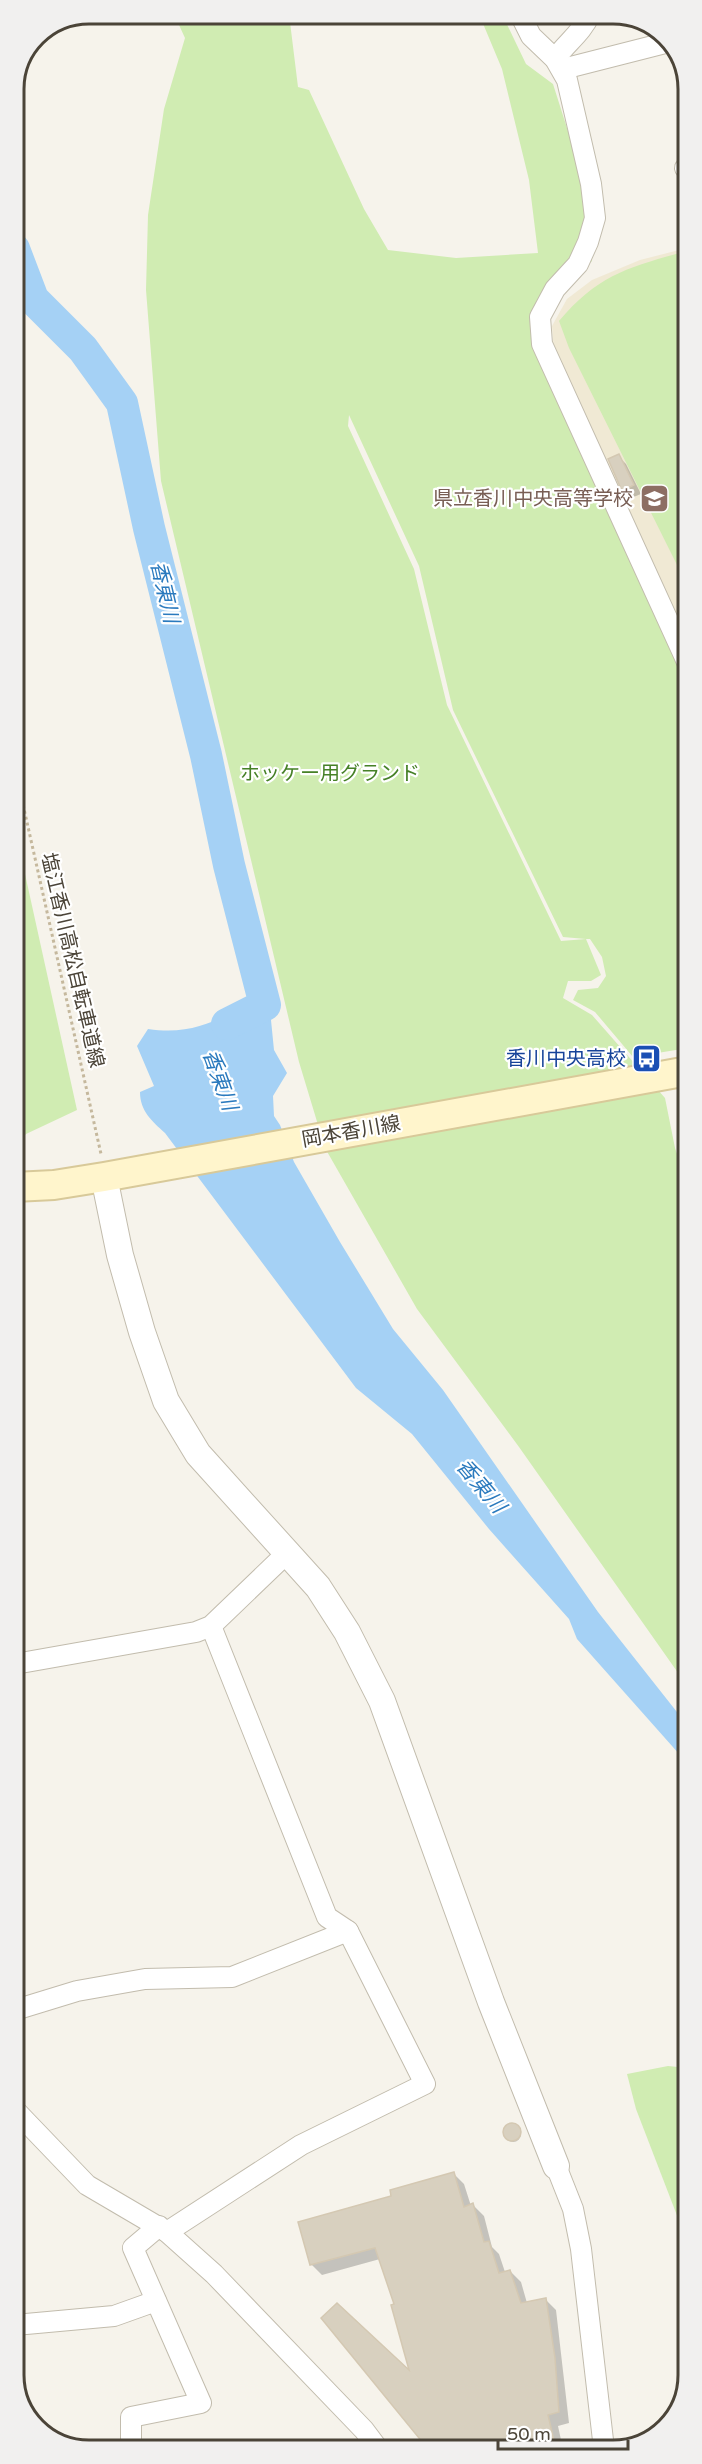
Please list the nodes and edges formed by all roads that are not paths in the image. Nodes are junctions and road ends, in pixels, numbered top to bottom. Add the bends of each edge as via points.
1 (525, 24) edge
2 (585, 24) edge
3 (659, 44) edge
4 (559, 64) junction
5 (678, 642) edge
6 (678, 1073) edge
7 (103, 1170) junction
8 (24, 1186) edge
9 (287, 1553) junction
10 (211, 1626) junction
11 (24, 1662) edge
12 (348, 1931) junction
13 (24, 2007) edge
14 (24, 2118) edge
15 (556, 2166) joint
16 (163, 2229) junction
17 (156, 2301) junction
18 (24, 2324) edge
19 (131, 2440) edge
20 (372, 2440) edge
21 (603, 2440) edge

1 - 4 street via 531,36
2 - 4 street via 564,46
3 - 4 street
4 - 5 street via 591,184 595,218 578,264 555,289 540,317 542,344
6 - 7 main road, 岡本香川線 via 136,1170
7 - 8 main road, 岡本香川線 via 54,1185
7 - 9 street via 120,1255 166,1401 198,1454
9 - 10 street
9 - 15 street via 318,1587 382,1701 491,2002
10 - 11 street via 196,1632
10 - 12 street via 327,1917
12 - 13 street via 232,1977 145,1979 77,1991
12 - 16 street via 425,2084 301,2145
14 - 16 street via 87,2185
15 - 21 street via 573,2209 580,2249
16 - 17 street via 133,2248
16 - 20 street via 214,2274
17 - 18 street via 114,2316
17 - 19 street via 201,2403 131,2417

